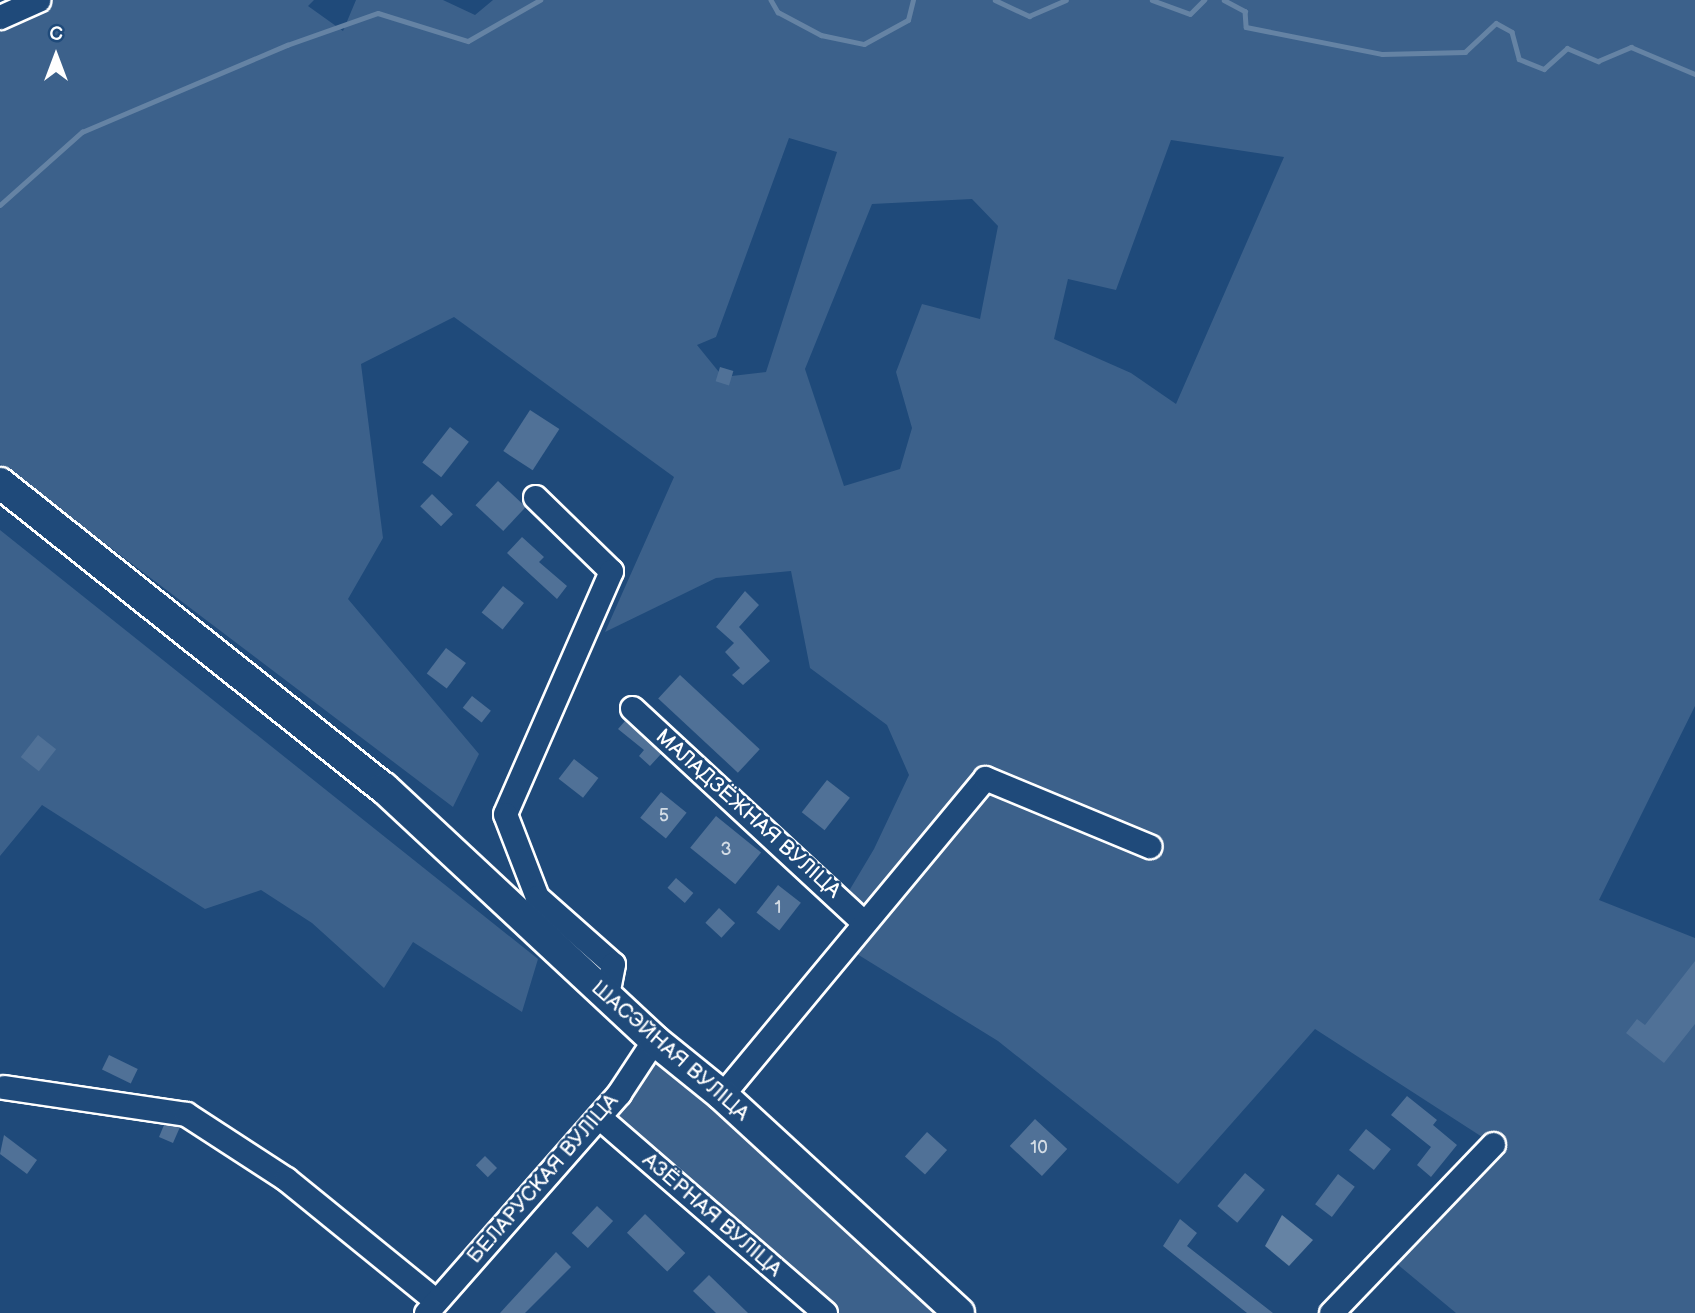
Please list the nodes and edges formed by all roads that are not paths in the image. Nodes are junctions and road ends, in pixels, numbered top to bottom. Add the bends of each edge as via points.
1 (38, 0) edge
2 (0, 17) edge
3 (0, 483) edge
4 (535, 497) dead end
5 (632, 708) dead end
6 (1149, 846) dead end
7 (863, 922) junction
8 (607, 996) junction
9 (654, 1040) junction
10 (4, 1087) dead end
11 (722, 1095) junction
12 (599, 1117) junction
13 (1493, 1144) dead end
14 (431, 1307) edge
15 (825, 1313) edge
16 (959, 1313) edge
17 (1331, 1313) edge

1 - 2 street
3 - 8 main road, ШАСЭЙНАЯ ВУЛІЦА via 384,788
4 - 8 street via 611,571 505,814 537,897 614,964
5 - 7 street, МАЛАДЗЁЖНАЯ ВУЛІЦА
6 - 7 street via 985,778
7 - 11 street
8 - 9 main road, ШАСЭЙНАЯ ВУЛІЦА
9 - 11 main road, ШАСЭЙНАЯ ВУЛІЦА
9 - 12 street, БЕЛАРУСКАЯ ВУЛІЦА
10 - 14 street via 186,1114 286,1179
11 - 16 main road, ШАСЭЙНАЯ ВУЛІЦА
12 - 14 street, БЕЛАРУСКАЯ ВУЛІЦА
12 - 15 street, АЗЁРНАЯ ВУЛІЦА
13 - 17 street

